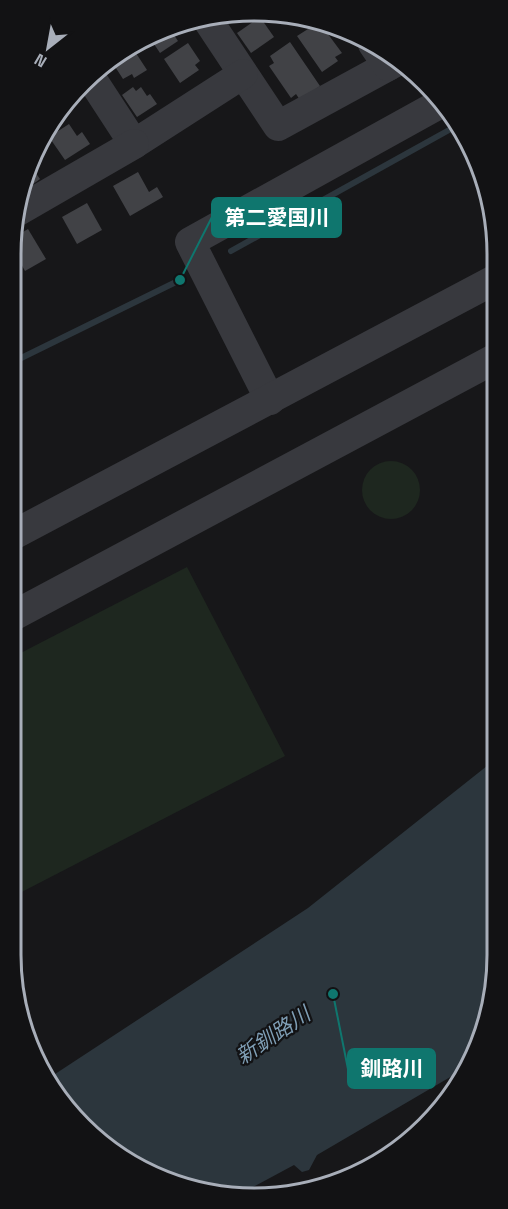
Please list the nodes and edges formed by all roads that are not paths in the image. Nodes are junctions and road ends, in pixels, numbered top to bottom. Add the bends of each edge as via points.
1 (211, 25) edge
2 (383, 60) edge
3 (243, 74) junction
4 (95, 84) edge
5 (435, 107) edge
6 (134, 144) junction
7 (26, 207) edge
8 (487, 284) edge
9 (487, 363) edge
10 (270, 400) junction
11 (21, 530) edge
12 (21, 611) edge

1 - 3 street
2 - 3 street via 278,126
3 - 6 street
4 - 6 street
5 - 10 street via 190,242
6 - 7 street
8 - 10 street
9 - 12 street
10 - 11 street

